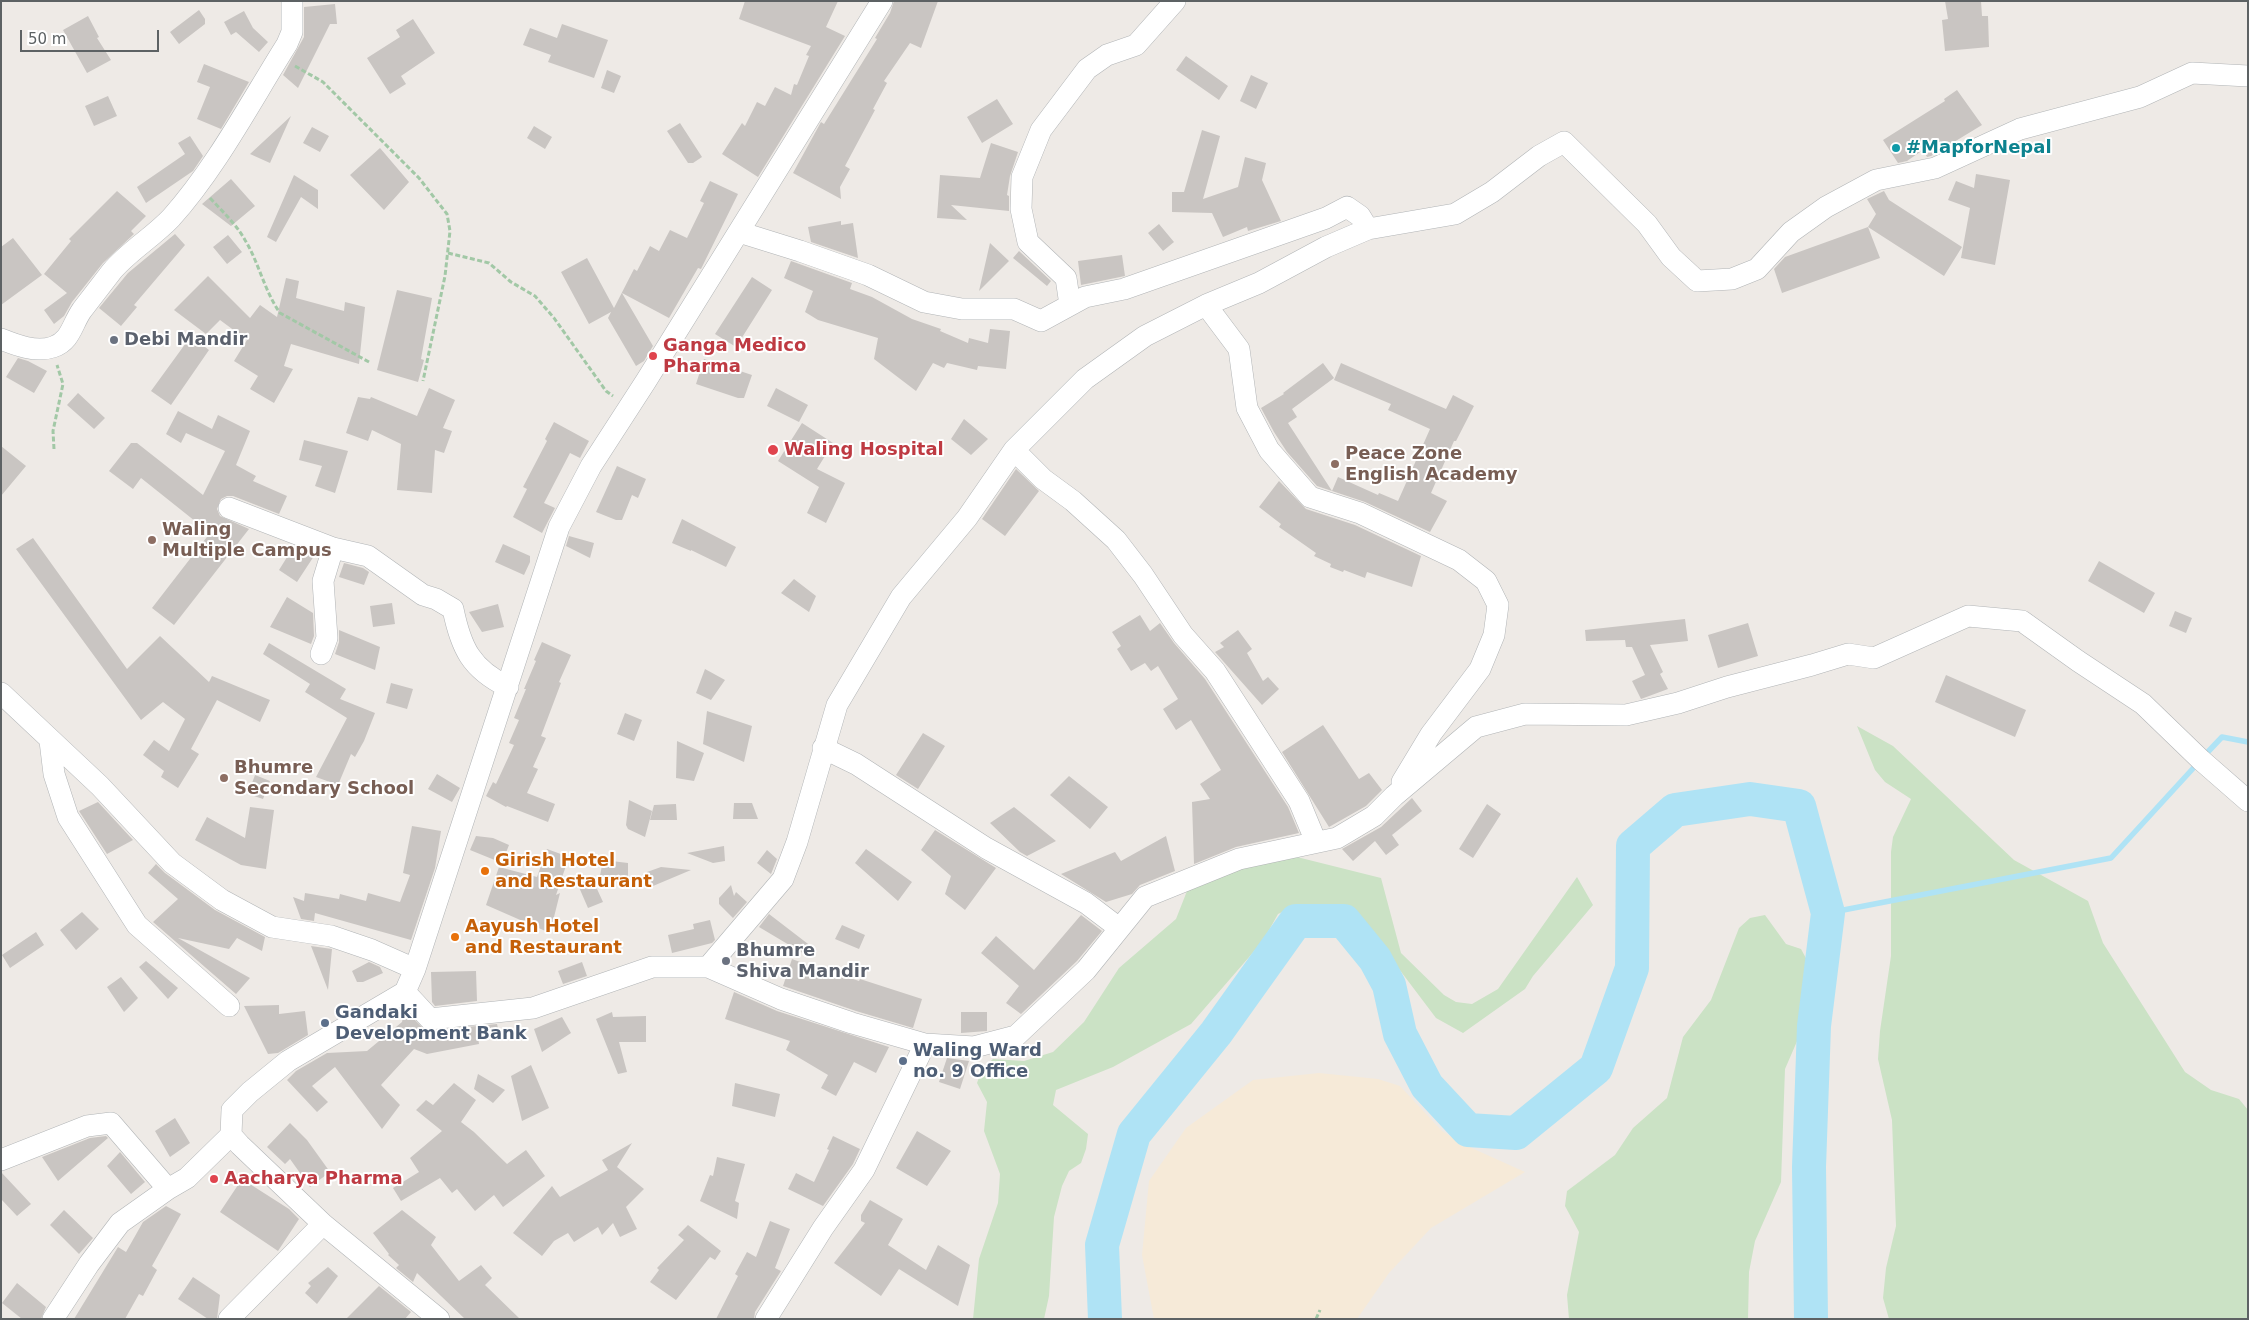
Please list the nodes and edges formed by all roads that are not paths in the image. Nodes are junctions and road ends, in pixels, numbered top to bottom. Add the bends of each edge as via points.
1 (292, 1) edge
2 (882, 1) edge
3 (1175, 1) edge
4 (2248, 76) edge
5 (1368, 229) junction
6 (739, 232) junction
7 (1070, 305) junction
8 (1206, 305) junction
9 (1, 339) edge
10 (1014, 450) junction
11 (229, 508) dead end
12 (333, 548) junction
13 (321, 654) dead end
14 (508, 687) junction
15 (1, 693) edge
16 (50, 741) junction
17 (823, 748) junction
18 (1394, 796) junction
19 (2248, 801) edge
20 (1316, 842) junction
21 (1118, 928) junction
22 (708, 967) junction
23 (415, 969) junction
24 (404, 992) junction
25 (229, 1006) dead end
26 (925, 1044) junction
27 (231, 1135) junction
28 (1, 1160) edge
29 (168, 1189) junction
30 (323, 1224) junction
31 (53, 1319) edge
32 (229, 1319) edge
33 (439, 1319) edge
34 (766, 1319) edge

1 - 9 street via 292,32 279,57 198,185 170,218 114,270 81,311 62,343 51,348 22,347
2 - 6 street
3 - 7 street via 1136,44 1107,55 1087,69 1041,130 1022,177 1021,209 1028,242 1066,278
4 - 5 street via 2192,73 2140,97 2020,129 1935,168 1876,180 1826,207 1791,232 1757,270 1732,279 1697,281 1671,257 1647,224 1564,142 1455,214
5 - 7 street via 1360,216 1347,207 1326,218 1238,250 1124,289 1085,296
5 - 8 street via 1259,283
6 - 7 street via 868,275 924,302 962,309 1014,309 1042,321
6 - 14 street via 590,466 559,527
8 - 10 street via 1146,336 1085,379
8 - 18 street via 1239,349 1247,408 1269,450 1310,497 1360,513 1458,560 1486,581 1498,605 1494,635 1480,669 1431,734
10 - 17 street via 967,518 901,597 837,705
10 - 20 street via 1043,479 1116,540 1143,575 1183,635 1215,670 1299,802
11 - 12 street
12 - 13 street via 323,581 327,638
12 - 14 street via 368,556 423,595 453,609 458,637 475,664
14 - 23 street
15 - 16 street
16 - 23 street via 100,786 172,863 222,900 272,927 331,936
16 - 25 street via 54,774 68,817 137,925
17 - 21 street via 856,764 986,848 1086,903
17 - 22 street via 797,842 782,879
18 - 19 street via 1476,727 1525,714 1626,715 1848,654 1874,658 1968,616 2022,620 2143,704
18 - 20 street via 1374,816 1336,838
20 - 21 street via 1239,859 1145,897
21 - 26 street via 1086,970 1016,1036 974,1047
22 - 24 street via 652,967 533,1008 453,1018 430,1019
22 - 26 street via 781,999
23 - 24 street
24 - 27 street via 288,1061 250,1092 232,1110
26 - 34 street via 864,1170 818,1235
27 - 29 street via 187,1178
27 - 30 street
28 - 29 street via 87,1126 111,1123
29 - 31 street via 120,1223
30 - 32 street
30 - 33 street

